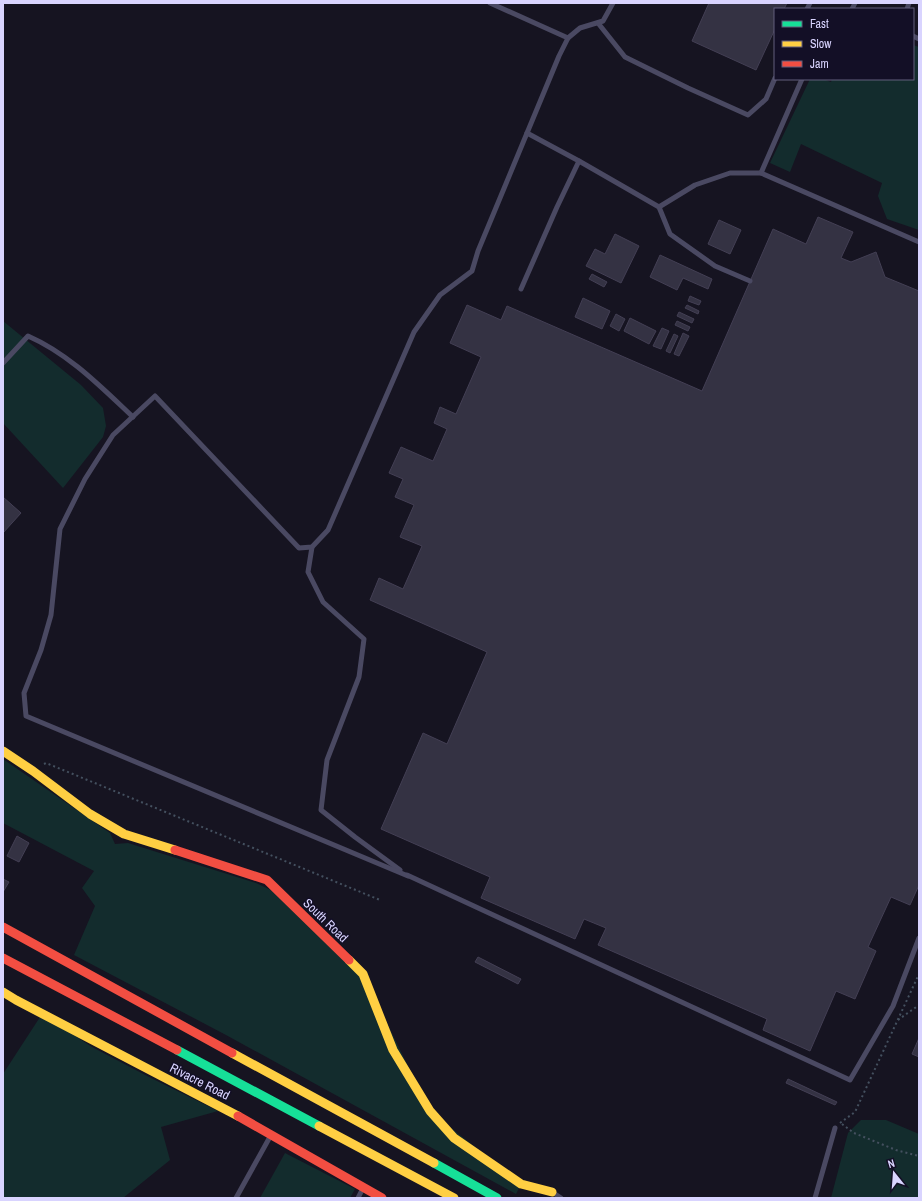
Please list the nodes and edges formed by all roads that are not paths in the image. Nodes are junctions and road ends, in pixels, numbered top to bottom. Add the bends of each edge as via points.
1 (490, 3) edge
2 (613, 3) edge
3 (598, 23) junction
4 (568, 38) junction
5 (774, 80) edge
6 (802, 80) edge
7 (527, 133) junction
8 (579, 161) junction
9 (761, 173) junction
10 (659, 207) junction
11 (919, 242) edge
12 (750, 281) dead end
13 (521, 289) dead end
14 (3, 363) edge
15 (133, 417) junction
16 (312, 546) junction
17 (3, 751) edge
18 (408, 876) junction
19 (3, 927) edge
20 (919, 938) edge
21 (3, 958) edge
22 (3, 992) edge
23 (835, 1128) road end
24 (272, 1134) junction
25 (364, 1187) junction
26 (552, 1192) joint
27 (236, 1198) edge
28 (358, 1198) edge
29 (382, 1198) edge
30 (454, 1198) edge
31 (497, 1198) edge
32 (560, 1198) edge
33 (815, 1198) edge

1 - 4 lane
2 - 3 lane via 604,22
3 - 4 lane via 580,28
3 - 5 lane via 625,57 748,115 766,99
4 - 7 lane
6 - 9 lane
7 - 8 lane
7 - 16 lane via 472,271 440,295 414,332 328,530
8 - 10 lane
8 - 13 lane
9 - 10 lane via 730,173 695,185
9 - 11 lane
10 - 12 lane via 670,234 715,266
14 - 15 lane via 28,336 38,340 70,360
15 - 16 lane via 156,396 298,548
15 - 18 lane via 113,435 85,479 60,529 51,615 24,693 26,716
16 - 18 lane via 308,572 323,602 364,639 359,676 327,760 321,810
17 - 26 main road, South Road via 33,770 90,814 124,834 267,880 363,974 393,1050 430,1111 454,1138 522,1184
18 - 20 lane via 850,1080 893,1006
19 - 31 main road
21 - 30 main road
22 - 24 main road, Rivacre Road
23 - 33 lane
24 - 25 main road, Rivacre Road
24 - 27 lane
25 - 28 lane
25 - 29 main road, Rivacre Road
26 - 32 lane

